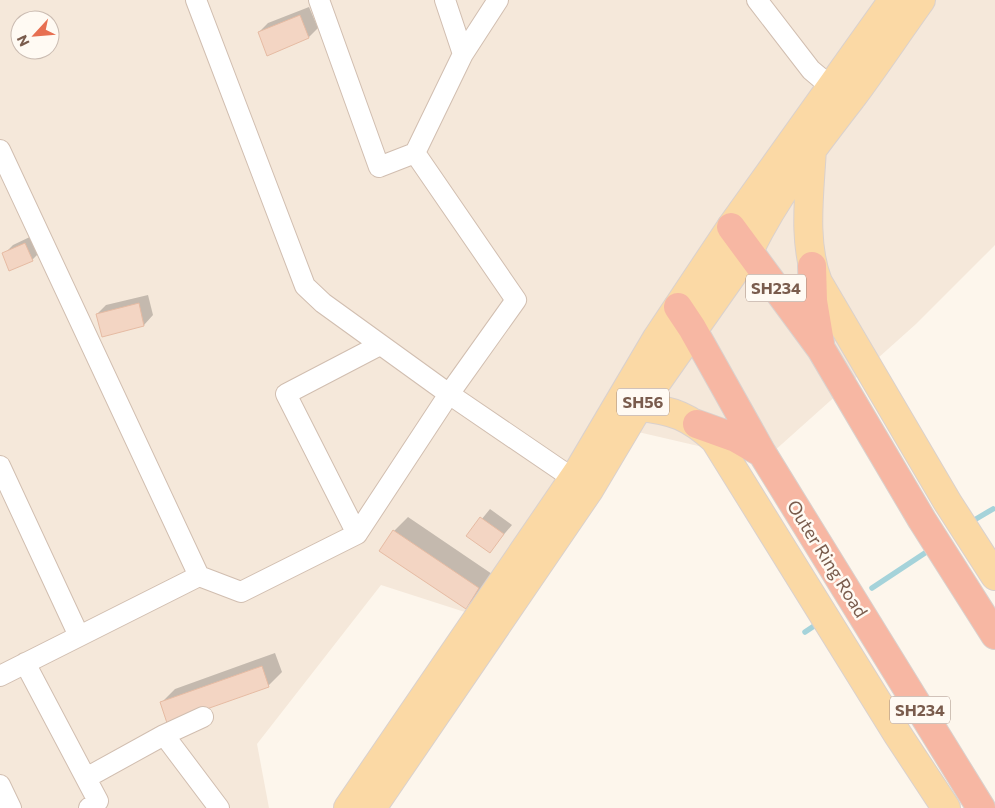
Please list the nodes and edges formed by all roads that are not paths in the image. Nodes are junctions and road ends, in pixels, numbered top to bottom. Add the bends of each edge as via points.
1 (196, 0) edge
2 (318, 0) edge
3 (445, 0) edge
4 (498, 0) edge
5 (757, 0) edge
6 (893, 0) edge
7 (921, 0) edge
8 (464, 54) junction
9 (830, 86) junction
10 (812, 147) junction
11 (0, 150) edge
12 (415, 153) junction
13 (731, 227) junction
14 (749, 251) junction
15 (812, 266) junction
16 (685, 318) junction
17 (380, 345) junction
18 (821, 349) junction
19 (448, 394) junction
20 (639, 407) junction
21 (697, 424) junction
22 (762, 453) junction
23 (0, 466) edge
24 (581, 484) junction
25 (357, 534) junction
26 (994, 574) edge
27 (199, 576) junction
28 (995, 635) edge
29 (79, 636) junction
30 (25, 663) junction
31 (0, 676) edge
32 (203, 717) dead end
33 (164, 735) junction
34 (86, 778) junction
35 (0, 785) edge
36 (11, 808) edge
37 (90, 808) edge
38 (219, 808) edge
39 (348, 808) edge
40 (372, 808) edge
41 (946, 808) edge
42 (981, 808) edge

1 - 17 street via 305,286
2 - 12 street via 379,168
3 - 8 street
4 - 8 street
5 - 9 street via 811,70
6 - 9 main road, SH56
7 - 10 main road, SH56
8 - 12 street
9 - 13 main road, SH56
10 - 14 main road, SH56
10 - 15 main road via 809,214
11 - 27 street
12 - 19 street via 516,300
13 - 14 highway, SH234
13 - 16 main road, SH56
14 - 16 main road, SH56
14 - 18 highway, SH234
15 - 18 highway via 813,301
15 - 26 main road via 818,282 873,376
16 - 20 main road, SH56
16 - 22 highway, Outer Ring Road / SH234
16 - 24 main road, SH56
17 - 19 street
17 - 25 street via 286,394
18 - 28 highway, SH234 via 945,558
19 - 24 street
19 - 25 street
20 - 21 main road via 663,409
20 - 24 main road, SH56
21 - 22 highway via 736,438
21 - 41 main road via 715,440
22 - 42 highway, Outer Ring Road / SH234
23 - 29 street
24 - 39 main road, SH56
24 - 40 main road, SH56
25 - 27 street via 241,592
27 - 29 street
29 - 30 street
30 - 31 street
30 - 34 street
32 - 33 street
33 - 34 street
33 - 38 street
34 - 37 street via 98,801
35 - 36 street

